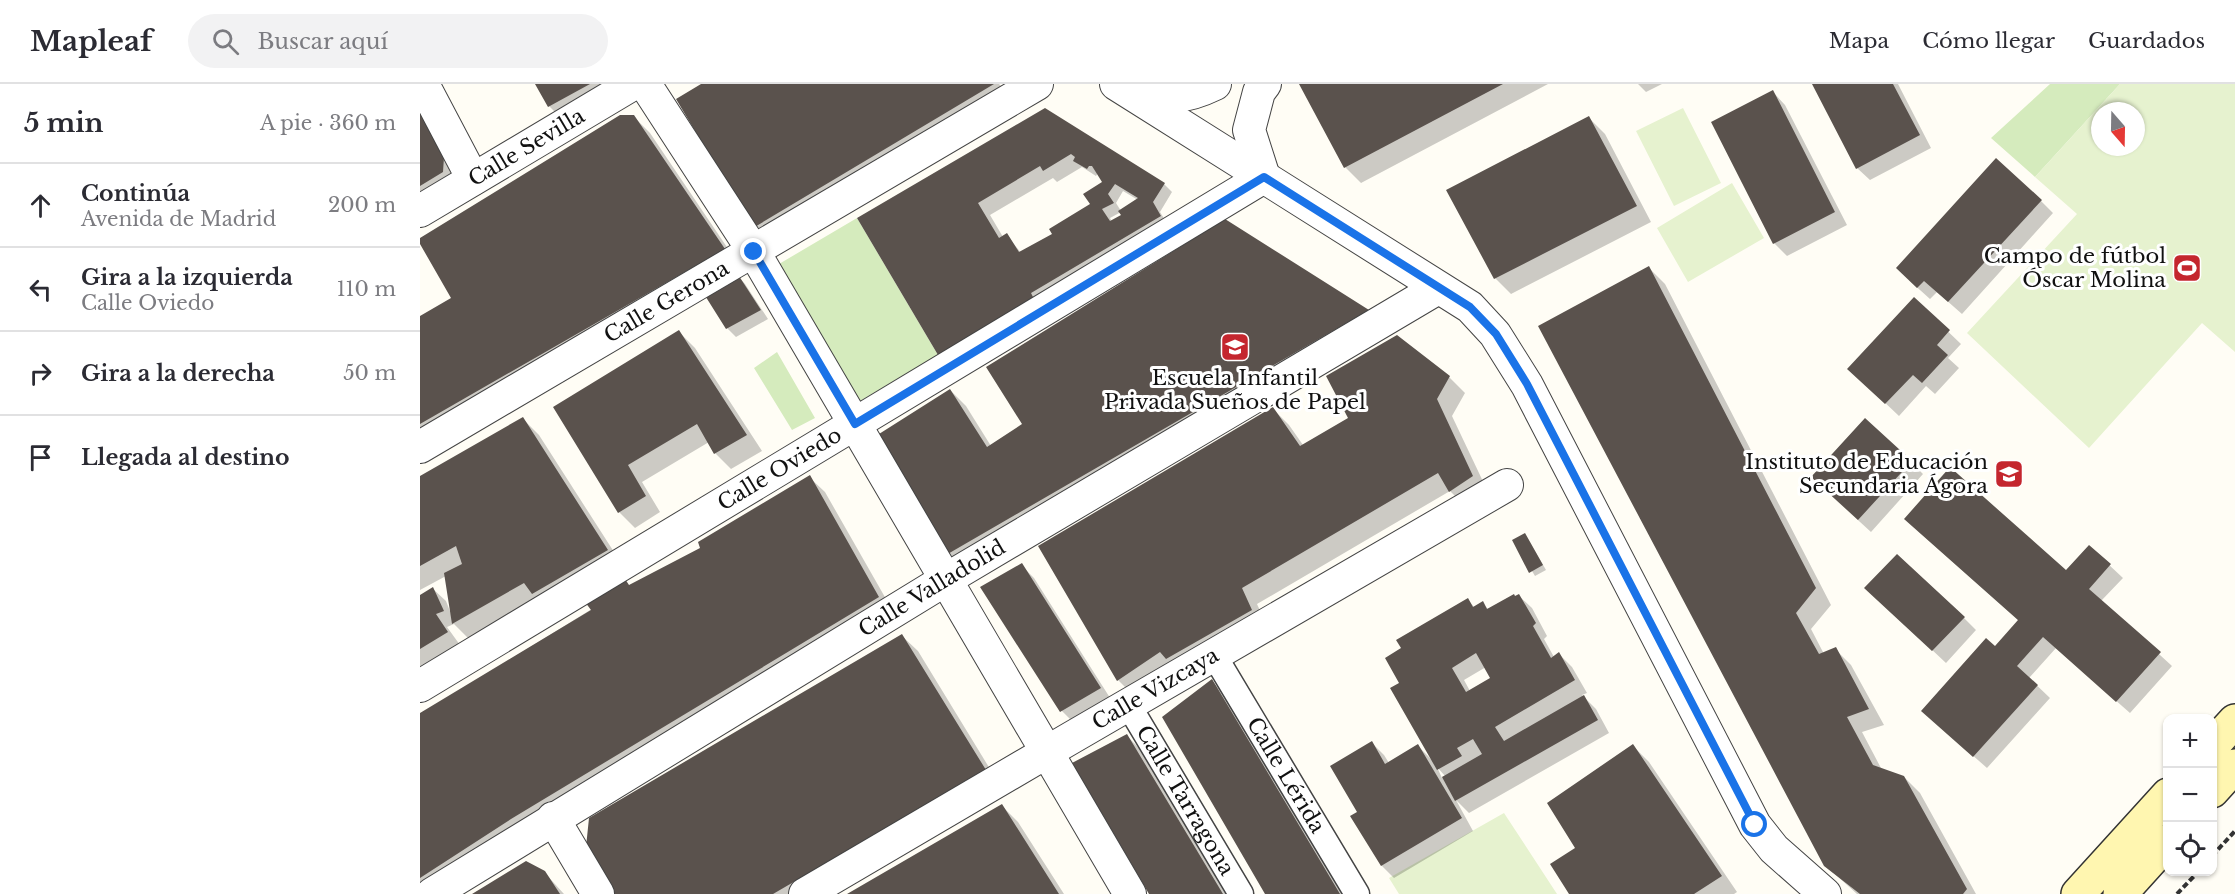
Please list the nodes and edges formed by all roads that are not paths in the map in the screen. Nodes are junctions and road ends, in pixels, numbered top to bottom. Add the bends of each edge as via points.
1 (423, 84) edge
2 (633, 84) edge
3 (645, 84) edge
4 (1037, 84) edge
5 (1215, 84) edge
6 (1265, 84) edge
7 (1121, 87) edge
8 (1264, 177) junction
9 (473, 179) junction
10 (420, 211) edge
11 (754, 252) junction
12 (1438, 288) junction
13 (855, 424) junction
14 (420, 447) edge
15 (1507, 484) dead end
16 (945, 580) junction
17 (1214, 656) junction
18 (420, 686) edge
19 (1129, 706) junction
20 (2235, 721) edge
21 (2217, 741) edge
22 (1046, 751) junction
23 (2235, 766) edge
24 (2217, 786) edge
25 (2163, 800) edge
26 (554, 818) junction
27 (2163, 847) edge
28 (1811, 890) edge
29 (432, 894) edge
30 (598, 894) edge
31 (805, 894) edge
32 (1130, 894) edge
33 (1241, 894) edge
34 (1357, 894) edge
35 (2078, 894) edge
36 (2120, 894) edge

1 - 9 street
2 - 9 street, Calle Sevilla
3 - 11 street
4 - 11 street, Calle Gerona
5 - 7 street via 1194,94 1171,97
6 - 8 street via 1259,92 1249,130
7 - 8 street
8 - 12 street
8 - 13 street, Calle Oviedo
9 - 10 street, Calle Sevilla
11 - 13 street
11 - 14 street, Calle Gerona
12 - 16 street, Calle Valladolid
12 - 28 street via 1470,307 1496,334 1527,384 1755,825
13 - 16 street
13 - 18 street, Calle Oviedo
15 - 17 street, Calle Vizcaya
16 - 22 street
16 - 26 street, Calle Valladolid
17 - 19 street, Calle Vizcaya
17 - 34 street, Calle Lérida
19 - 22 street, Calle Vizcaya
19 - 33 street, Calle Tarragona
20 - 21 main road
22 - 31 street, Calle Vizcaya
22 - 32 street
23 - 24 main road
25 - 35 main road
26 - 29 street, Calle Valladolid
26 - 30 street
27 - 36 main road

